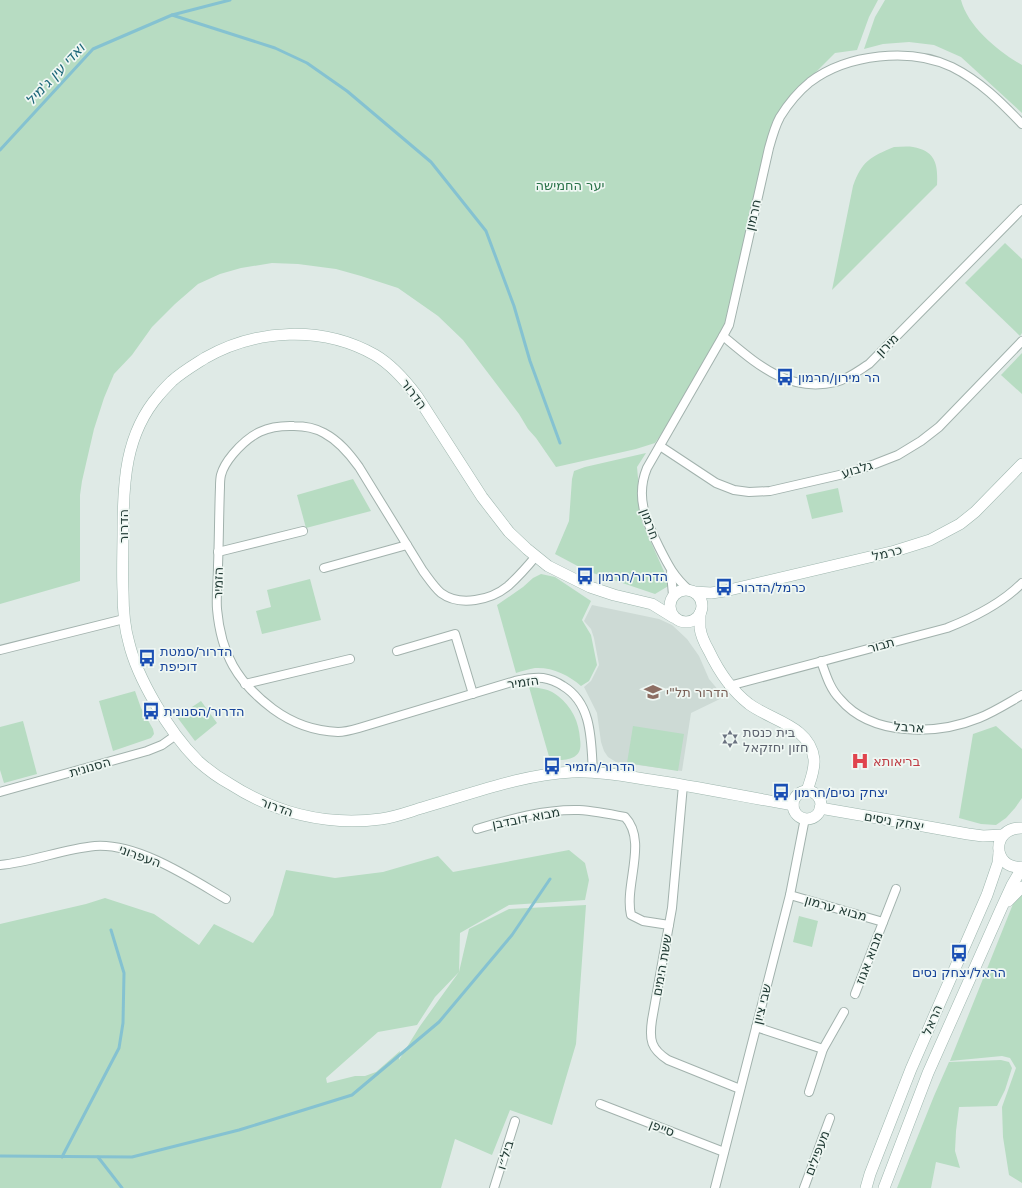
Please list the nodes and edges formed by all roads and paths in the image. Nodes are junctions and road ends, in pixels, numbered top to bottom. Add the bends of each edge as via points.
1 (1022, 124) edge
2 (1022, 209) edge
3 (724, 336) junction
4 (1022, 342) edge
5 (660, 446) junction
6 (1022, 464) edge
7 (303, 531) dead end
8 (407, 545) junction
9 (218, 552) junction
10 (536, 556) junction
11 (324, 568) dead end
12 (671, 571) junction
13 (1022, 583) edge
14 (691, 591) junction
15 (725, 591) junction
16 (672, 597) junction
17 (652, 604) junction
18 (701, 611) junction
19 (124, 619) junction
20 (677, 619) junction
21 (704, 640) junction
22 (0, 650) edge
23 (398, 651) dead end
24 (350, 659) dead end
25 (821, 661) junction
26 (245, 684) junction
27 (730, 686) junction
28 (473, 694) junction
29 (1022, 695) edge
30 (176, 735) junction
31 (593, 772) junction
32 (683, 785) junction
33 (807, 791) junction
34 (0, 792) edge
35 (793, 805) junction
36 (820, 808) junction
37 (805, 818) junction
38 (1022, 820) edge
39 (1022, 828) edge
40 (477, 829) dead end
41 (1006, 832) junction
42 (968, 834) junction
43 (999, 852) junction
44 (0, 865) edge
45 (1022, 868) edge
46 (1022, 887) edge
47 (896, 889) dead end
48 (790, 895) junction
49 (226, 899) dead end
50 (1001, 909) junction
51 (883, 922) junction
52 (669, 925) junction
53 (855, 994) dead end
54 (844, 1012) dead end
55 (756, 1027) junction
56 (823, 1049) junction
57 (740, 1089) junction
58 (809, 1092) dead end
59 (600, 1104) dead end
60 (830, 1118) dead end
61 (515, 1121) dead end
62 (724, 1152) junction
63 (494, 1188) edge
64 (716, 1188) edge
65 (804, 1188) edge
66 (866, 1188) edge
67 (884, 1188) edge

1 - 3 street, חרמון via 986,88 968,76 939,62 920,57 904,55 854,61 810,82 789,105 775,128
2 - 3 street, מירון via 869,364 837,382 803,384 775,375 762,368
3 - 5 street, חרמון
4 - 5 street, גלבוע via 939,427 898,455 848,473 770,491 734,490 716,483
5 - 12 street, חרמון via 643,477 641,495 646,520
6 - 15 street, כרמל via 960,524 930,540 895,552
7 - 9 street
8 - 9 street, הזמיר via 348,452 322,432 305,426 286,426 254,434 228,460 220,487
8 - 10 street, הזמיר via 432,584 442,594 469,601 496,594 507,587
8 - 11 street
9 - 26 street, הזמיר via 217,604 220,631 225,650
10 - 17 street, הדרור via 548,566 590,587
10 - 19 street, הדרור via 509,532 482,497 417,396 393,368 375,355 335,339 295,334 269,336 240,343 194,364 173,380 142,420 126,465 123,498
12 - 14 street, חרמון
12 - 16 street, חרמון
13 - 25 street, תבור via 1001,602 966,621
14 - 15 street, כרמל
14 - 16 street via 682,590
14 - 18 street via 700,598
15 - 18 street, כרמל via 710,598
16 - 17 street, הדרור
16 - 20 street via 669,607
17 - 20 street, הדרור
18 - 20 street via 691,622
18 - 21 street via 700,628
19 - 22 street
19 - 30 street, הדרור via 136,667 153,700
20 - 21 street
21 - 27 street via 720,673
23 - 28 street via 455,634
24 - 26 street
25 - 27 street, תבור
25 - 29 street, ארבל via 832,689 849,709 861,718 898,728 917,730 957,725 980,718
26 - 28 street, הזמיר via 262,700 292,721 306,728 339,732
27 - 33 street via 750,704 798,731 809,743 814,768
28 - 31 street, הזמיר via 529,678 543,678 568,688 585,710 589,724
30 - 31 street, הדרור via 199,762 242,792 285,811 332,820 382,819 521,780 564,773
30 - 34 street, הסנונית via 147,751
31 - 32 street, הדרור
32 - 35 street
32 - 52 street, ששת הימים
33 - 35 street via 797,795
33 - 36 street via 818,796
35 - 37 street via 798,815
36 - 37 street via 815,816
36 - 42 street, יצחק ניסים
37 - 48 street, שבי ציון
38 - 41 street
39 - 41 street, יצחק ניסים
40 - 52 street, מבוא דובדבן via 508,819 553,811 578,810 625,817 634,835 635,852 630,883 631,915 643,921
41 - 42 street, יצחק ניסים via 983,836
41 - 43 street, הראל via 998,845
42 - 43 street, יצחק ניסים via 989,843
43 - 45 street, יצחק ניסים via 1006,863
43 - 66 street, הראל via 987,895 911,1069
44 - 49 street, העפרוני via 16,864 78,848 110,846 146,856
45 - 50 street, הראל
46 - 50 street
47 - 51 street, מבוא אגוז
48 - 51 street, מבוא ערמון
48 - 55 street, שבי ציון
50 - 67 street, הראל via 928,1073
51 - 53 street, מבוא אגוז
52 - 57 street, ששת הימים via 650,1032 654,1048 668,1060
54 - 56 street
55 - 56 street
55 - 57 street, שבי ציון
56 - 58 street
57 - 62 street, שבי ציון
59 - 62 street, סייפן
60 - 65 street, מעפילים
61 - 63 street, ביל״ו
62 - 64 street, שבי ציון

